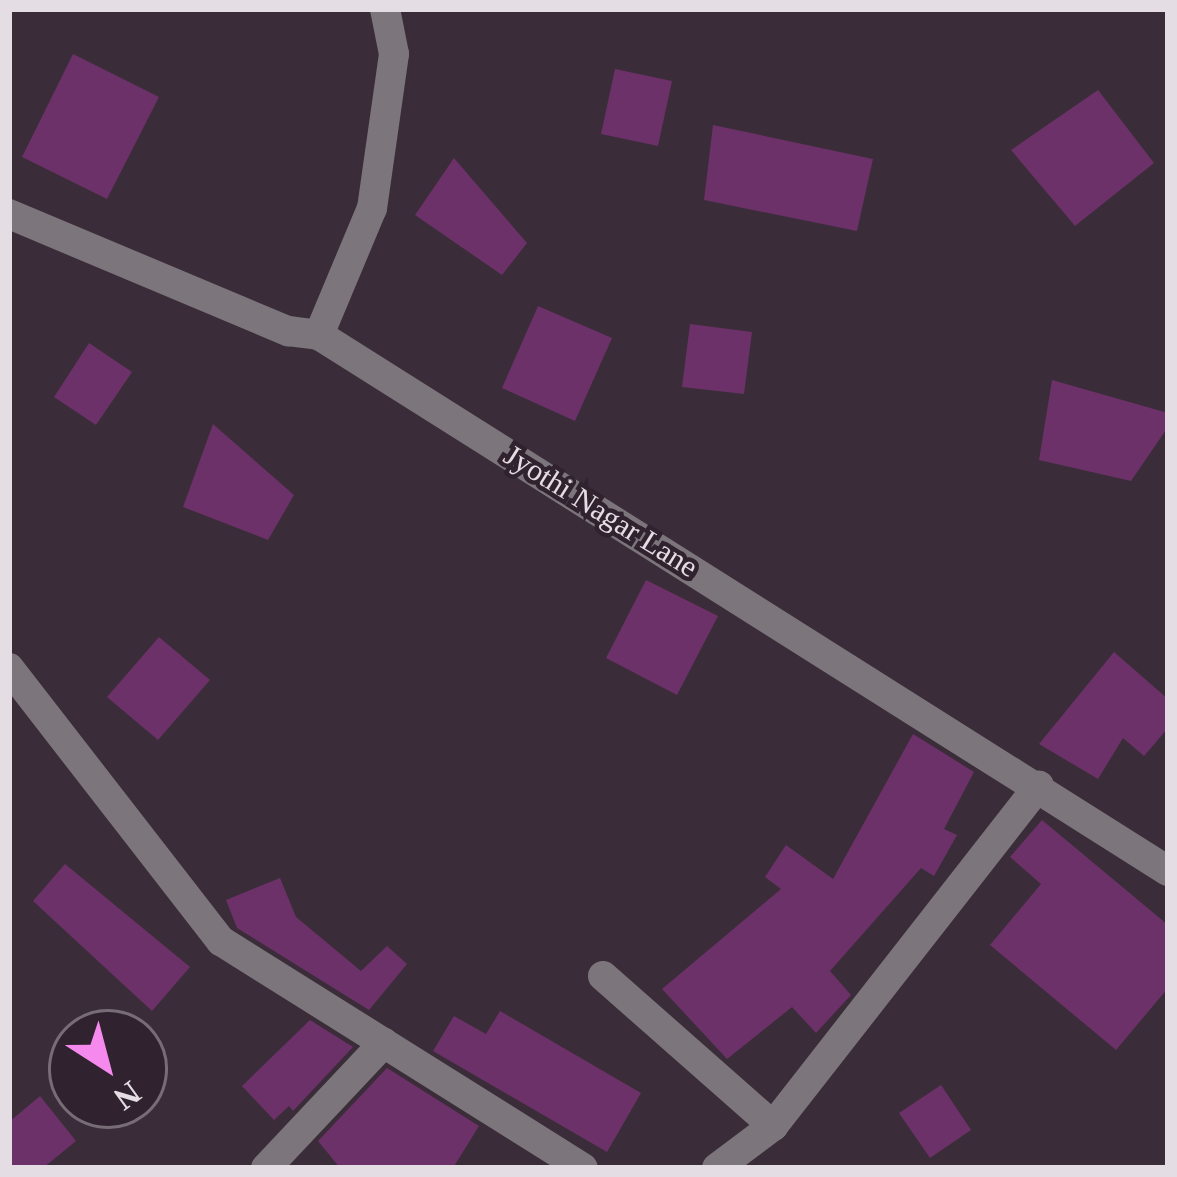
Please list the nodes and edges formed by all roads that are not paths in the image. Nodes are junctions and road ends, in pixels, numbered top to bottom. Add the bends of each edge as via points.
1 (385, 9) edge
2 (9, 214) edge
3 (319, 335) junction
4 (15, 690) edge
5 (1039, 786) junction
6 (1168, 871) edge
7 (603, 976) dead end
8 (384, 1043) junction
9 (773, 1126) junction
10 (266, 1168) edge
11 (583, 1168) edge
12 (717, 1168) edge

1 - 3 street via 394,54 371,208
2 - 3 street, Jyothi Nagar Lane via 288,331
3 - 5 street, Jyothi Nagar Lane
4 - 8 street via 221,941
5 - 6 street, Jyothi Nagar Lane
5 - 9 street
7 - 9 street
8 - 10 street
8 - 11 street
9 - 12 street

